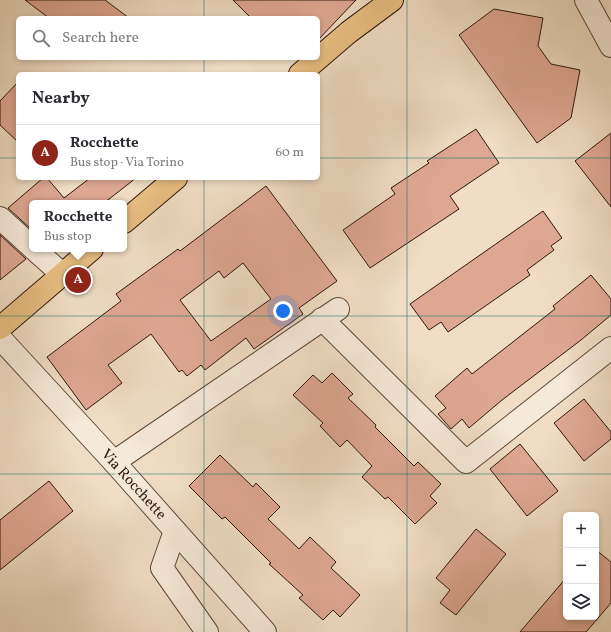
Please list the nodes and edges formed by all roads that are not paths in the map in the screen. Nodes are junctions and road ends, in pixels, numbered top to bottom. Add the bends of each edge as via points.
1 (392, 0) edge
2 (586, 0) edge
3 (611, 46) edge
4 (320, 57) edge
5 (316, 60) edge
6 (302, 72) edge
7 (174, 180) edge
8 (0, 218) edge
9 (127, 219) edge
10 (29, 244) edge
11 (37, 252) edge
12 (88, 252) edge
13 (62, 274) junction
14 (0, 328) edge
15 (0, 338) edge
16 (611, 348) edge
17 (114, 462) junction
18 (175, 531) junction
19 (207, 632) edge
20 (265, 632) edge

1 - 4 main road
2 - 3 street
5 - 6 main road
7 - 9 main road
8 - 10 street
11 - 13 street
12 - 13 main road
13 - 14 main road
15 - 17 street, Via Rocchette
16 - 17 street via 466,462 330,314
17 - 18 street, Via Rocchette
18 - 19 street via 162,568
18 - 20 street, Via Rocchette

